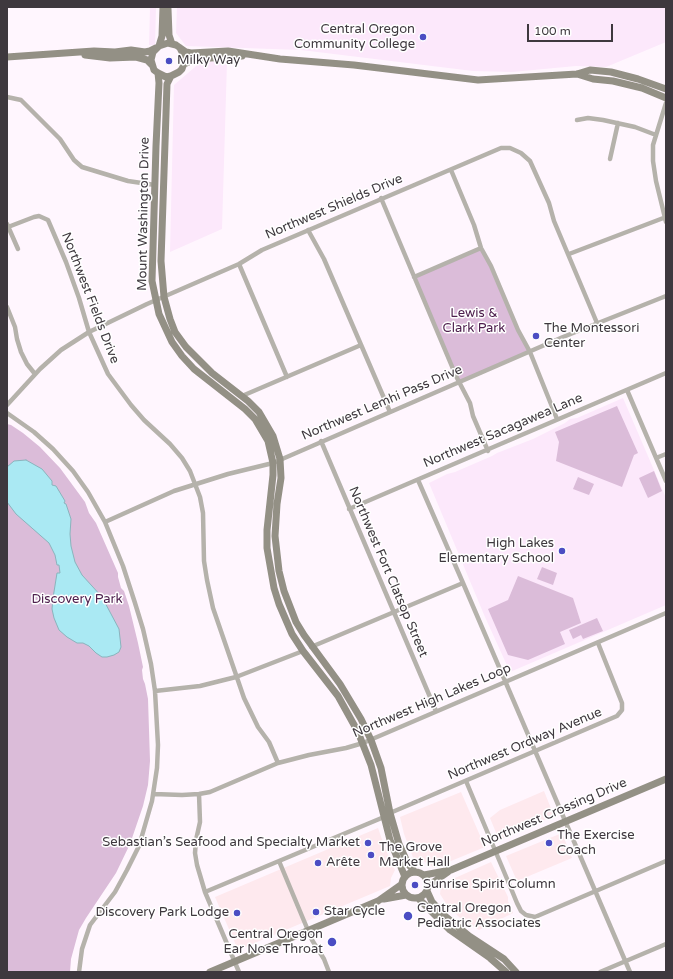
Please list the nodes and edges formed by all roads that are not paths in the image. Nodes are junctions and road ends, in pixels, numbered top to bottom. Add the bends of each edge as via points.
1 (163, 7) edge
2 (168, 7) edge
3 (172, 44) junction
4 (157, 47) junction
5 (180, 48) junction
6 (77, 53) junction
7 (253, 55) junction
8 (7, 57) edge
9 (184, 64) junction
10 (152, 65) junction
11 (158, 74) junction
12 (577, 74) junction
13 (171, 76) junction
14 (666, 89) edge
15 (7, 97) edge
16 (666, 98) edge
17 (666, 103) edge
18 (577, 120) dead end
19 (618, 123) junction
20 (656, 135) junction
21 (610, 159) dead end
22 (450, 170) junction
23 (155, 184) junction
24 (381, 198) junction
25 (666, 219) edge
26 (8, 226) edge
27 (308, 230) junction
28 (481, 248) junction
29 (18, 249) dead end
30 (569, 254) junction
31 (239, 264) junction
32 (414, 277) junction
33 (164, 296) junction
34 (666, 296) edge
35 (156, 300) junction
36 (7, 307) edge
37 (597, 323) junction
38 (89, 332) junction
39 (361, 345) junction
40 (530, 352) junction
41 (35, 374) junction
42 (666, 374) edge
43 (287, 377) junction
44 (459, 382) junction
45 (627, 390) junction
46 (242, 396) junction
47 (7, 405) edge
48 (390, 412) junction
49 (7, 413) edge
50 (557, 419) junction
51 (321, 442) junction
52 (488, 451) junction
53 (666, 454) edge
54 (656, 458) junction
55 (280, 459) junction
56 (273, 463) junction
57 (418, 480) junction
58 (666, 481) edge
59 (195, 483) junction
60 (349, 509) junction
61 (105, 522) junction
62 (463, 583) junction
63 (394, 613) junction
64 (666, 613) edge
65 (598, 643) junction
66 (311, 647) junction
67 (303, 651) junction
68 (236, 677) junction
69 (505, 681) junction
70 (155, 691) junction
71 (436, 711) junction
72 (371, 740) junction
73 (363, 743) junction
74 (535, 752) junction
75 (278, 763) junction
76 (666, 778) edge
77 (466, 781) junction
78 (154, 794) junction
79 (199, 794) junction
80 (387, 815) junction
81 (565, 822) junction
82 (496, 851) junction
83 (666, 861) edge
84 (279, 862) junction
85 (451, 870) junction
86 (415, 872) junction
87 (424, 875) junction
88 (403, 881) junction
89 (428, 888) junction
90 (595, 891) junction
91 (205, 892) junction
92 (406, 895) junction
93 (418, 898) junction
94 (378, 901) junction
95 (308, 930) junction
96 (666, 944) edge
97 (625, 961) junction
98 (235, 962) junction
99 (79, 972) edge
100 (210, 972) edge
101 (239, 972) edge
102 (329, 972) edge
103 (506, 972) edge
104 (516, 972) edge
105 (600, 972) edge
106 (630, 972) edge

1 - 4 main road via 162,36
2 - 3 main road via 168,35
3 - 4 main road
3 - 5 main road
4 - 6 main road via 145,52 131,50
4 - 10 main road via 151,56
5 - 7 main road via 191,53 228,51
5 - 9 main road
6 - 8 main road
6 - 10 main road via 110,58 136,57
7 - 9 main road via 196,59
7 - 12 main road via 478,80
9 - 13 main road via 179,72
10 - 11 main road
11 - 13 main road
11 - 23 main road, Mount Washington Drive
12 - 14 main road via 590,70 611,72
12 - 16 main road via 642,88
13 - 33 main road, Mount Washington Drive via 167,84 161,261
15 - 23 street via 21,100 60,139 82,167 128,181
17 - 20 street
18 - 19 street via 595,118
19 - 20 street
19 - 21 street
20 - 25 street via 653,161
22 - 24 street, Northwest Shields Drive
22 - 28 street
22 - 30 street, Northwest Shields Drive via 501,148 510,148 521,153 530,161
23 - 35 main road, Mount Washington Drive via 152,281
24 - 27 street, Northwest Shields Drive
24 - 32 street
25 - 30 street
26 - 29 street
26 - 38 street, Northwest Fields Drive via 39,216 48,220 66,262
27 - 31 street, Northwest Shields Drive via 262,250
27 - 39 street via 324,259
28 - 32 street
28 - 40 street
30 - 37 street, Northwest Shields Drive
31 - 33 street, Northwest Shields Drive
31 - 43 street
32 - 44 street
33 - 35 street, Northwest Shields Drive
33 - 46 main road, Mount Washington Drive via 172,326 186,347 212,373
34 - 37 street, Northwest Lemhi Pass Drive
35 - 38 street, Northwest Shields Drive
35 - 56 main road, Mount Washington Drive via 161,319 182,356 194,369 255,418 268,441
36 - 41 street via 16,327 21,352
37 - 40 street, Northwest Lemhi Pass Drive
38 - 41 street, Northwest Shields Drive via 61,350
38 - 59 street, Northwest Fields Drive via 113,384 139,415 182,458
39 - 43 street
39 - 48 street
40 - 44 street, Northwest Lemhi Pass Drive
40 - 50 street
41 - 47 street, Northwest Shields Drive
42 - 45 street, Northwest Sacagawea Lane
43 - 46 street
44 - 48 street, Northwest Lemhi Pass Drive
44 - 52 street via 470,403
45 - 50 street, Northwest Sacagawea Lane
45 - 54 street
46 - 55 main road, Mount Washington Drive via 266,422
48 - 51 street, Northwest Lemhi Pass Drive
49 - 61 street via 34,432 68,465 88,492
50 - 52 street, Northwest Sacagawea Lane
51 - 55 street, Northwest Lemhi Pass Drive
51 - 60 street, Northwest Fort Clatsop Street
52 - 57 street, Northwest Sacagawea Lane
53 - 54 street
54 - 58 street
55 - 56 street, Northwest Lemhi Pass Drive
55 - 66 main road, Mount Washington Drive via 281,478 275,536 279,571 290,608
56 - 59 street, Northwest Lemhi Pass Drive
56 - 67 main road, Mount Washington Drive via 273,486 267,530 270,569 279,604 292,634
57 - 60 street, Northwest Sacagawea Lane
57 - 62 street
59 - 61 street, Northwest Lemhi Pass Drive via 157,497
59 - 68 street, Northwest Fields Drive via 203,513 207,580 213,608
60 - 63 street, Northwest Fort Clatsop Street
61 - 70 street via 123,566 143,630
62 - 63 street
62 - 69 street
63 - 66 street
63 - 71 street, Northwest Fort Clatsop Street
64 - 65 street, Northwest High Lakes Loop
65 - 69 street, Northwest High Lakes Loop
65 - 74 street, Northwest Ordway Avenue via 621,697 622,710 612,719
66 - 72 main road, Mount Washington Drive via 340,684
67 - 68 street
67 - 73 main road, Mount Washington Drive via 338,696
68 - 70 street via 200,686
68 - 75 street, Northwest Fields Drive via 251,714
69 - 71 street, Northwest High Lakes Loop
69 - 74 street
70 - 78 street via 158,745
71 - 72 street, Northwest High Lakes Loop
72 - 73 street, Northwest High Lakes Loop
72 - 80 main road, Mount Washington Drive via 381,768
73 - 75 street, Northwest High Lakes Loop
73 - 80 main road, Mount Washington Drive
74 - 77 street, Northwest Ordway Avenue
74 - 81 street
75 - 79 street, Northwest High Lakes Loop via 222,788
76 - 81 main road, Northwest Crossing Drive
77 - 80 street, Northwest Ordway Avenue
77 - 82 street
78 - 79 street, Northwest High Lakes Loop
78 - 99 street via 136,852 114,892 90,925 82,949
79 - 91 street via 200,822 195,853
80 - 84 street, Northwest Ordway Avenue
80 - 86 main road, Mount Washington Drive via 401,850
80 - 88 main road, Mount Washington Drive via 392,846
81 - 82 main road, Northwest Crossing Drive
81 - 90 street
82 - 85 main road, Northwest Crossing Drive
82 - 90 street via 517,903 526,915 535,917
83 - 90 street
84 - 91 street, Northwest Ordway Avenue
84 - 95 street
85 - 87 main road, Northwest Crossing Drive
85 - 89 main road, Northwest Crossing Drive
86 - 87 main road
86 - 88 main road
87 - 89 main road via 428,880
88 - 92 main road via 402,889
88 - 94 main road
89 - 93 main road via 424,896
89 - 104 main road via 432,902 446,918 504,959
90 - 97 street
91 - 98 street
92 - 93 main road
92 - 94 main road
93 - 103 main road via 450,930
94 - 95 main road
95 - 98 main road
95 - 102 street
96 - 97 street
97 - 105 street
97 - 106 street
98 - 100 main road
98 - 101 street

